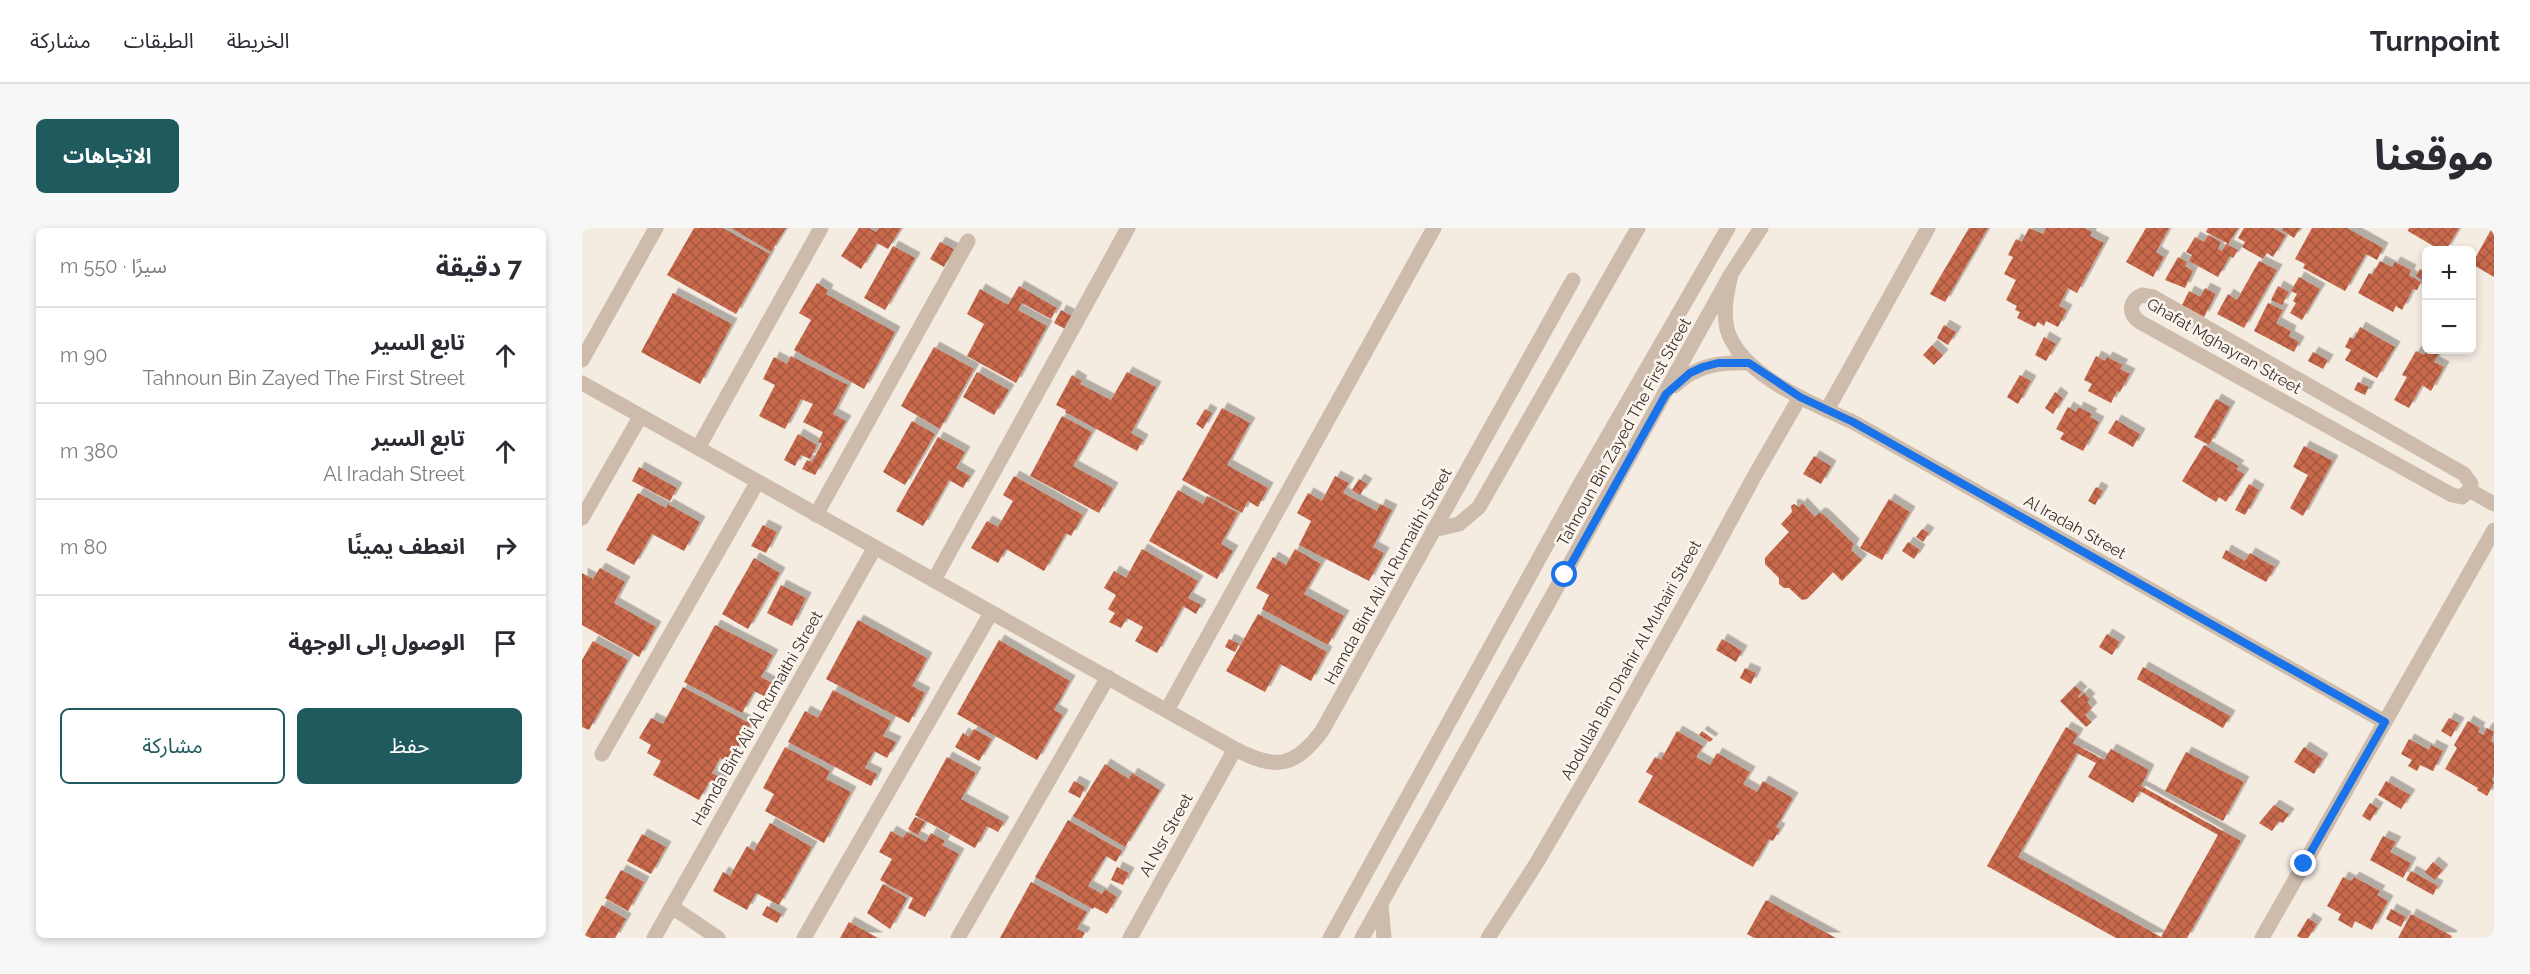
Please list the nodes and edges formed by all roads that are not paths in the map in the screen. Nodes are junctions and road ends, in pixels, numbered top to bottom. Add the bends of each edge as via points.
1 (656, 228) edge
2 (821, 228) edge
3 (1128, 228) edge
4 (1434, 228) edge
5 (1638, 228) edge
6 (1728, 228) edge
7 (1761, 228) edge
8 (1928, 228) edge
9 (968, 241) dead end
10 (1731, 274) junction
11 (1573, 280) dead end
12 (582, 360) edge
13 (1749, 363) junction
14 (582, 383) edge
15 (1666, 394) junction
16 (1800, 397) junction
17 (1827, 410) junction
18 (640, 417) junction
19 (698, 448) junction
20 (758, 483) junction
21 (2469, 490) junction
22 (2494, 504) edge
23 (816, 515) junction
24 (582, 518) edge
25 (1433, 530) junction
26 (2494, 530) edge
27 (874, 549) junction
28 (934, 580) junction
29 (991, 613) junction
30 (1108, 677) junction
31 (1167, 710) junction
32 (2385, 722) junction
33 (1234, 749) junction
34 (602, 754) dead end
35 (1381, 904) junction
36 (672, 907) junction
37 (809, 936) edge
38 (654, 938) edge
39 (718, 938) edge
40 (958, 938) edge
41 (1130, 938) edge
42 (1330, 938) edge
43 (1362, 938) edge
44 (1384, 938) edge
45 (1488, 938) edge
46 (2262, 938) edge

1 - 12 street
2 - 19 street
3 - 28 street
4 - 31 street
5 - 25 street via 1479,507 1459,524
6 - 42 street, Tahnoun Bin Zayed The First Street via 1574,495
7 - 10 street, Tahnoun Bin Zayed The First Street
8 - 17 street
9 - 23 street
10 - 13 street, Al Iradah Street via 1725,302 1728,329 1739,353
10 - 15 street, Tahnoun Bin Zayed The First Street
11 - 25 street, Hamda Bint Ali Al Rumaithi Street
13 - 15 street via 1703,367
13 - 16 street, Al Iradah Street
14 - 18 street, Hamda Bint Ali Al Rumaithi Street
15 - 35 street, Tahnoun Bin Zayed The First Street
16 - 17 street, Al Iradah Street
16 - 45 street, Abdullah Bin Dhahir Al Muhairi Street via 1606,744
17 - 32 street, Al Iradah Street
18 - 19 street, Hamda Bint Ali Al Rumaithi Street
18 - 24 street
19 - 20 street, Hamda Bint Ali Al Rumaithi Street
20 - 23 street, Hamda Bint Ali Al Rumaithi Street
20 - 34 street
21 - 21 street, Ghafat Mghayran Street via 2471,484 2464,474 2152,297 2142,295 2133,302 2135,318 2150,327 2452,495 2462,497
21 - 22 street, Ghafat Mghayran Street
23 - 27 street, Hamda Bint Ali Al Rumaithi Street
25 - 33 street, Hamda Bint Ali Al Rumaithi Street via 1311,747 1286,762 1271,764
26 - 32 street
27 - 28 street, Hamda Bint Ali Al Rumaithi Street
27 - 36 street, Hamda Bint Ali Al Rumaithi Street
28 - 29 street, Hamda Bint Ali Al Rumaithi Street
29 - 30 street, Hamda Bint Ali Al Rumaithi Street
29 - 37 street
30 - 31 street, Hamda Bint Ali Al Rumaithi Street
30 - 40 street
31 - 33 street, Hamda Bint Ali Al Rumaithi Street
32 - 46 street
33 - 41 street, Al Nsr Street
35 - 43 street, Tahnoun Bin Zayed The First Street
35 - 44 street
36 - 38 street, Hamda Bint Ali Al Rumaithi Street
36 - 39 street

